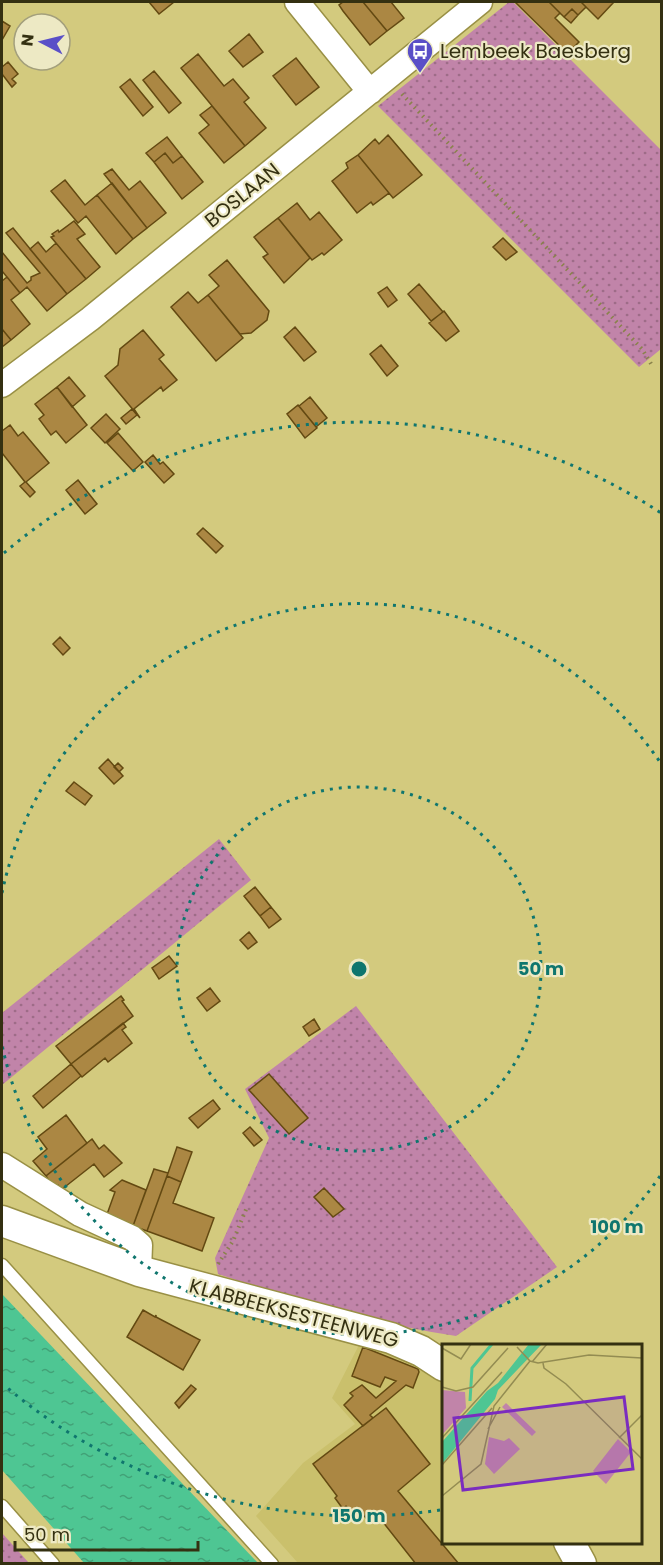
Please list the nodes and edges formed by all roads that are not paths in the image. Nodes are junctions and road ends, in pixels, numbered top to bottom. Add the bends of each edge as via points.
1 (297, 2) edge
2 (480, 2) edge
3 (378, 85) junction
4 (2, 384) edge
5 (2, 1165) edge
6 (2, 1221) edge
7 (2, 1265) edge
8 (139, 1271) junction
9 (442, 1365) edge
10 (2, 1506) edge
11 (570, 1544) edge
12 (53, 1563) edge
13 (272, 1563) edge
14 (582, 1563) edge

1 - 3 street
2 - 3 street, BOSLAAN
3 - 4 street, BOSLAAN via 99,312
5 - 8 street via 80,1214 132,1238 140,1245
6 - 8 street, KLABBEEKSESTEENWEG
7 - 13 lane
8 - 9 street, KLABBEEKSESTEENWEG via 391,1338
10 - 12 lane
11 - 14 street

